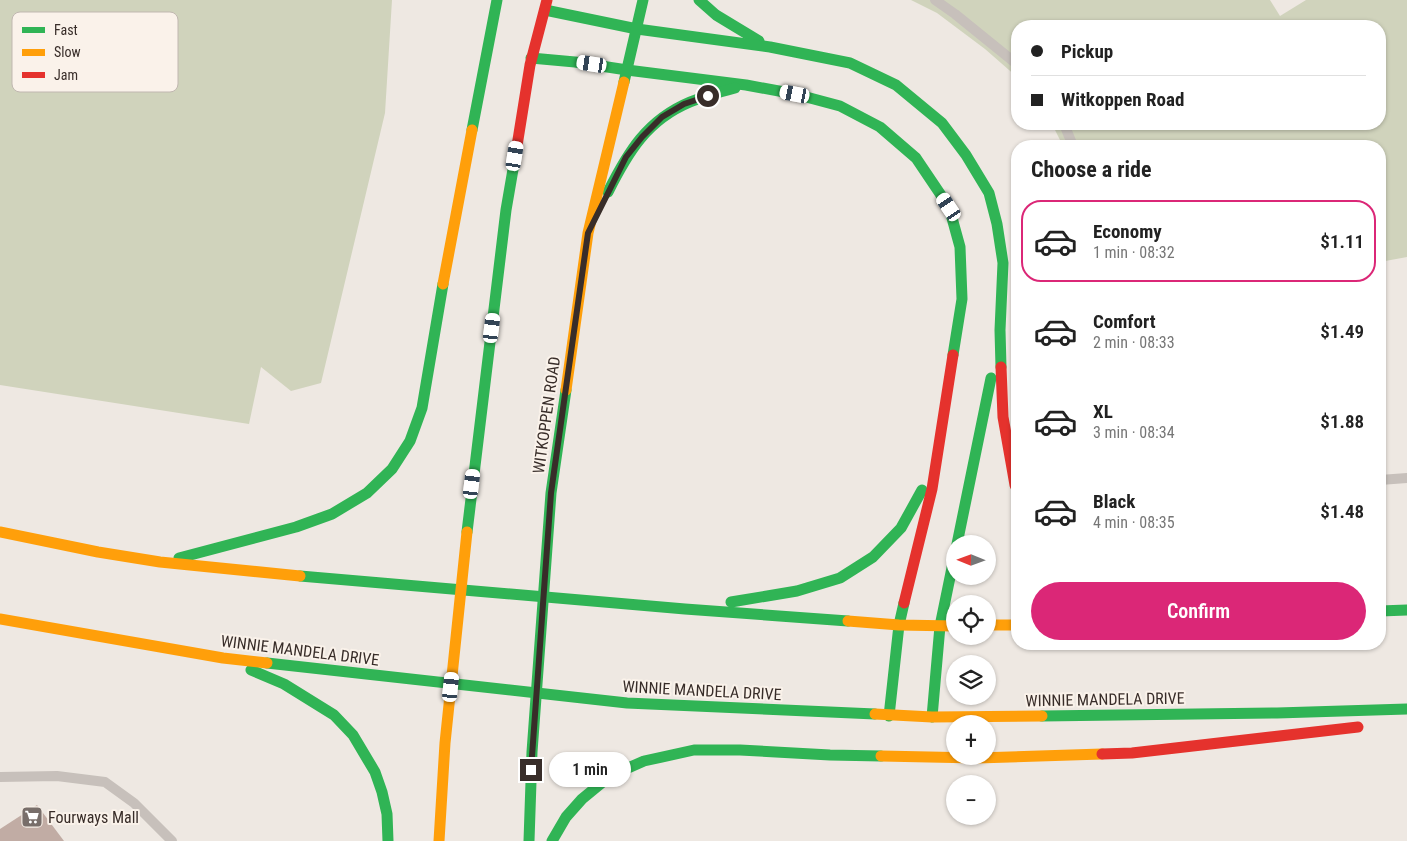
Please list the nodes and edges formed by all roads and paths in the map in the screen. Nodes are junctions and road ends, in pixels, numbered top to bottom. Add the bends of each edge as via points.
1 (497, 0) edge
2 (643, 0) edge
3 (699, 0) edge
4 (935, 0) edge
5 (546, 5) edge
6 (637, 29) junction
7 (770, 47) junction
8 (531, 58) junction
9 (1011, 59) edge
10 (627, 70) junction
11 (746, 85) junction
12 (588, 233) junction
13 (1000, 330) junction
14 (936, 464) junction
15 (1011, 466) edge
16 (1407, 478) edge
17 (1386, 480) edge
18 (0, 532) edge
19 (959, 535) edge
20 (160, 562) junction
21 (948, 585) edge
22 (1386, 606) edge
23 (1407, 608) edge
24 (685, 609) junction
25 (1386, 610) edge
26 (0, 619) edge
27 (900, 625) junction
28 (996, 625) edge
29 (1011, 625) edge
30 (940, 626) junction
31 (946, 626) edge
32 (223, 658) junction
33 (1407, 709) edge
34 (889, 716) junction
35 (932, 717) junction
36 (1365, 726) dead end
37 (0, 777) edge
38 (172, 841) edge
39 (388, 841) edge
40 (439, 841) edge
41 (529, 841) edge
42 (552, 841) edge

1 - 20 main road via 422,408 410,441 392,469 367,493 332,514 288,530
2 - 6 main road, WITKOPPEN ROAD
3 - 7 main road via 716,15
4 - 9 lane
5 - 6 main road
5 - 8 main road
6 - 7 main road
6 - 10 main road, WITKOPPEN ROAD
7 - 13 main road via 850,63 896,85 942,123 989,194 1003,263
8 - 10 main road
8 - 40 main road via 506,210 472,484 445,743
10 - 11 main road
10 - 12 main road, WITKOPPEN ROAD
11 - 12 main road via 684,104 662,117 626,157
11 - 14 main road via 840,106 880,127 916,158 949,207 960,247 962,299
12 - 41 main road, WITKOPPEN ROAD via 551,493 532,752
13 - 15 main road via 1003,417
13 - 19 main road
14 - 24 main road via 901,528 872,557 840,578 797,591
14 - 27 main road
16 - 17 lane
18 - 20 main road
20 - 24 main road
21 - 30 main road
22 - 23 main road
23 - 25 main road
24 - 27 main road
26 - 32 main road, WINNIE MANDELA DRIVE
27 - 30 main road
27 - 34 main road
28 - 29 main road
30 - 31 main road
30 - 35 main road
32 - 34 main road, WINNIE MANDELA DRIVE via 627,703
32 - 39 main road via 284,684 334,715 353,736 375,772 382,792
33 - 35 main road, WINNIE MANDELA DRIVE
34 - 35 main road, WINNIE MANDELA DRIVE
36 - 42 main road via 1132,752 977,758 694,750 644,761 610,776 571,811
37 - 38 lane via 57,776 105,782 134,803

